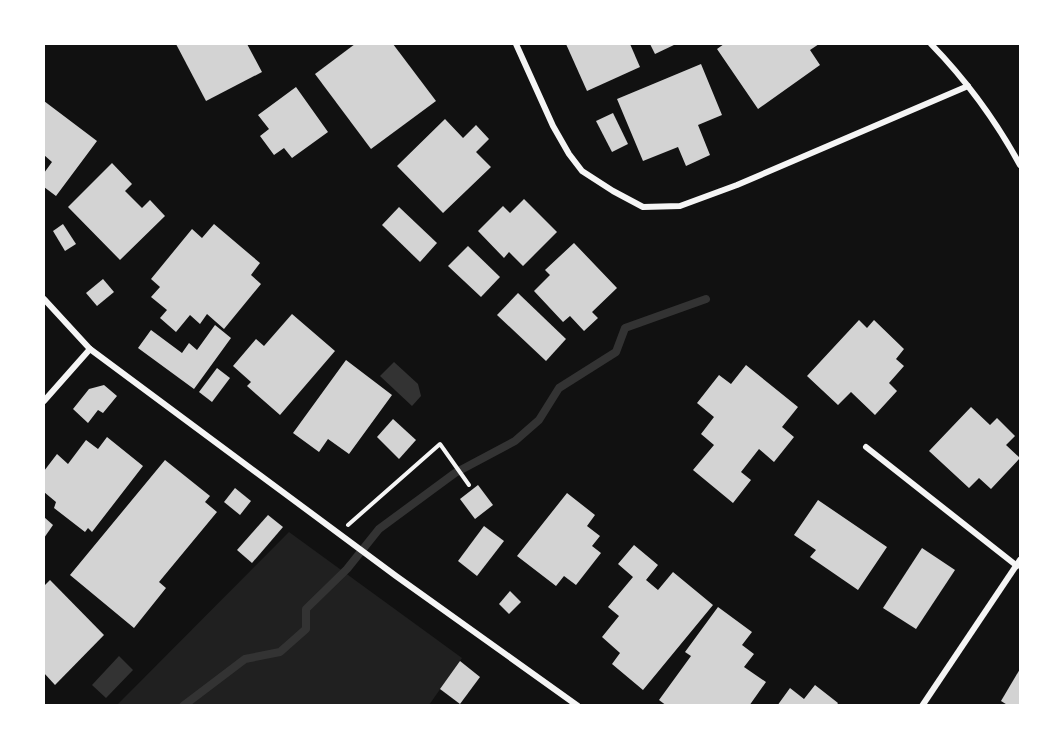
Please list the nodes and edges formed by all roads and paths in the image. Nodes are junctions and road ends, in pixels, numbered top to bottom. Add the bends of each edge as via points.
1 (516, 44) edge
2 (931, 44) edge
3 (968, 86) junction
4 (1020, 165) edge
5 (44, 299) edge
6 (90, 349) junction
7 (44, 401) edge
8 (866, 447) dead end
9 (469, 485) dead end
10 (338, 533) junction
11 (1019, 563) edge
12 (578, 705) edge
13 (922, 705) edge

1 - 3 street via 553,126 582,171 643,207 680,206 737,185
2 - 3 street
3 - 4 street
5 - 6 street
6 - 7 street
6 - 10 street
8 - 11 street
9 - 10 path via 440,444
10 - 12 street
11 - 13 street

